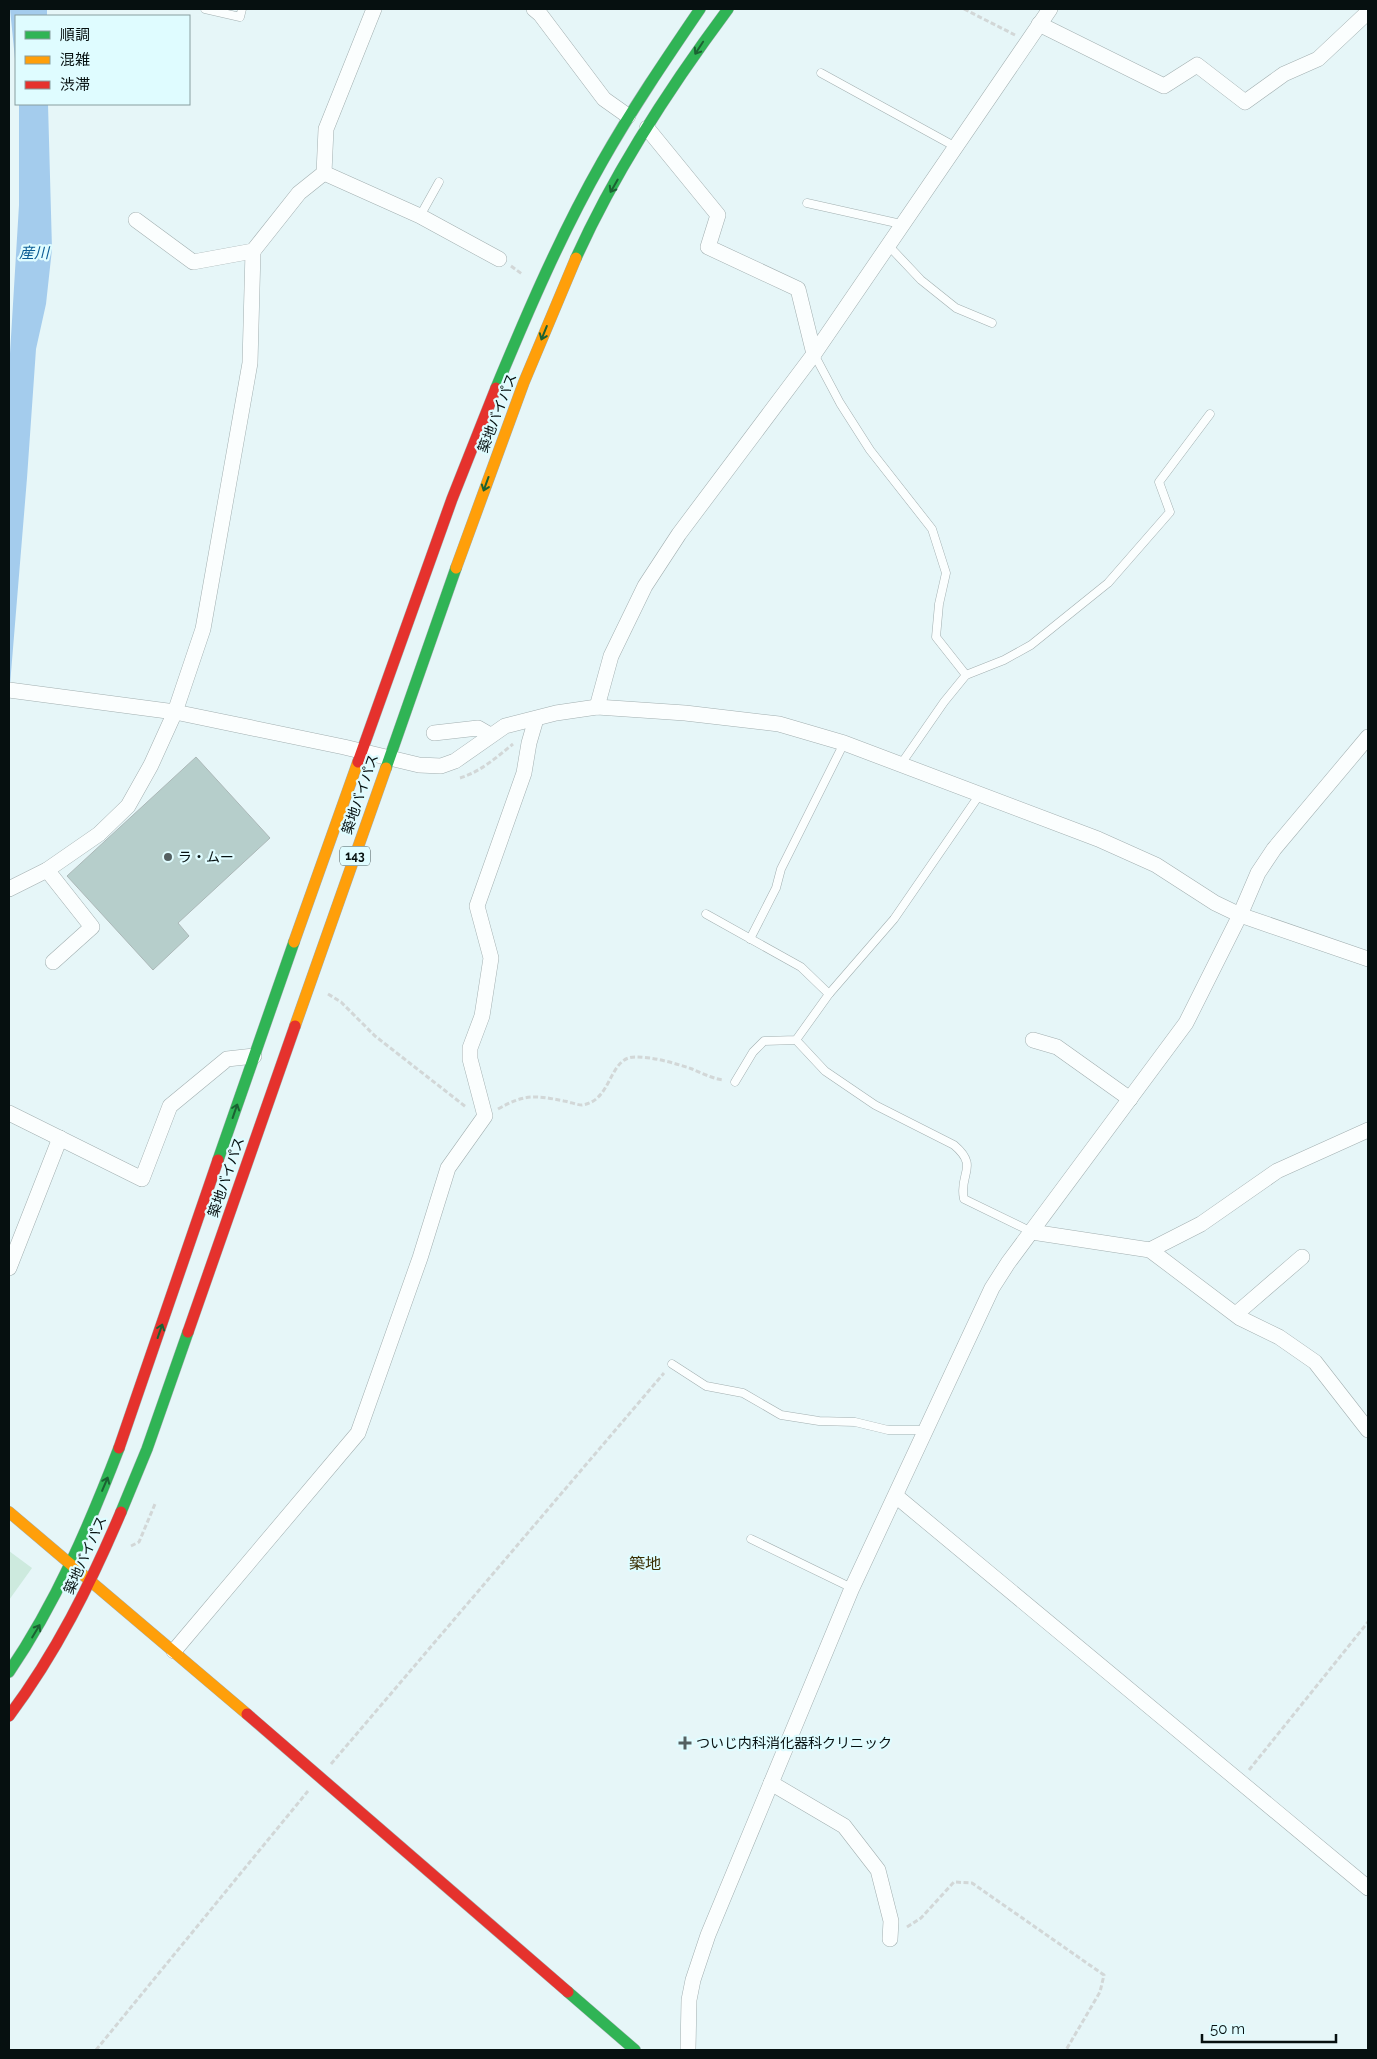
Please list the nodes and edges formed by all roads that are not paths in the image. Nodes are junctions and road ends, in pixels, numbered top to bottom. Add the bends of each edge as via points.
1 (205, 9) edge
2 (242, 9) edge
3 (374, 9) edge
4 (534, 9) edge
5 (700, 9) edge
6 (728, 9) edge
7 (1050, 9) edge
8 (1368, 12) edge
9 (1039, 24) junction
10 (821, 73) dead end
11 (628, 116) junction
12 (647, 128) junction
13 (954, 146) junction
14 (324, 174) junction
15 (439, 182) dead end
16 (807, 204) dead end
17 (420, 216) junction
18 (136, 220) dead end
19 (901, 224) junction
20 (887, 244) junction
21 (253, 251) junction
22 (499, 259) dead end
23 (992, 323) dead end
24 (814, 354) junction
25 (1210, 414) dead end
26 (966, 675) junction
27 (10, 690) edge
28 (597, 707) junction
29 (175, 712) junction
30 (536, 719) junction
31 (434, 733) dead end
32 (490, 735) junction
33 (1368, 737) edge
34 (844, 743) junction
35 (362, 751) junction
36 (389, 757) junction
37 (901, 764) junction
38 (980, 794) junction
39 (47, 870) junction
40 (9, 889) edge
41 (706, 914) dead end
42 (1240, 915) junction
43 (750, 939) junction
44 (1368, 959) edge
45 (54, 962) dead end
46 (829, 994) junction
47 (796, 1040) junction
48 (1033, 1040) dead end
49 (254, 1056) junction
50 (735, 1082) road end
51 (1130, 1099) junction
52 (9, 1113) edge
53 (1368, 1130) edge
54 (60, 1138) junction
55 (1032, 1232) junction
56 (1150, 1250) junction
57 (1302, 1257) dead end
58 (9, 1268) edge
59 (1236, 1314) junction
60 (672, 1364) road end
61 (926, 1430) junction
62 (1368, 1430) edge
63 (896, 1496) junction
64 (9, 1512) edge
65 (751, 1539) dead end
66 (71, 1565) junction
67 (91, 1582) junction
68 (852, 1588) junction
69 (174, 1651) junction
70 (9, 1672) edge
71 (9, 1716) edge
72 (770, 1783) junction
73 (1368, 1888) edge
74 (890, 1939) road end
75 (635, 2050) edge
76 (688, 2050) edge

1 - 2 lane via 240,16
3 - 14 street via 326,129
4 - 11 street via 604,99
5 - 11 main road, 築地バイパス / 143
6 -> 12 main road, 築地バイパス / 143
7 - 9 street
8 - 9 street via 1318,59 1284,74 1245,102 1197,65 1164,86
9 - 13 street
10 - 13 lane
11 - 35 main road, 築地バイパス / 143 via 536,290 470,453
12 - 24 street via 718,215 708,247 798,289
12 -> 36 main road, 築地バイパス / 143 via 602,206 558,298 509,421
13 - 19 street
14 - 17 street
14 - 21 street via 299,193
15 - 17 lane
16 - 19 lane
17 - 22 street
18 - 21 street via 193,262
19 - 20 street
20 - 23 lane via 921,280 956,308
20 - 24 street
21 - 29 street via 250,363 203,629
24 - 26 lane via 870,450 932,529 946,573 936,637
24 - 28 street via 679,534 644,586 611,656
25 - 26 lane via 1159,482 1170,512 1108,583 1031,645
26 - 37 lane
27 - 29 street
28 - 30 street
28 - 34 street via 780,724
29 - 35 street
29 - 39 street via 128,806 99,834
30 - 32 street via 505,726
30 - 69 street via 528,743 524,773 477,906 491,958 482,1016 470,1048 470,1060 485,1116 448,1168 358,1433
31 - 32 street via 478,728
32 - 36 street via 475,749 441,766 419,765
33 - 42 street via 1274,849 1258,874
34 - 37 street
34 - 43 lane
35 - 36 street
35 - 49 main road, 築地バイパス / 143
36 - 67 main road, 築地バイパス / 143 via 147,1449
37 - 38 street
38 - 42 street via 1140,858
38 - 46 lane via 894,918
39 - 40 street
39 - 45 street via 92,927
41 - 43 lane
42 - 44 street
42 - 51 street via 1186,1023
43 - 46 lane via 801,967
46 - 47 lane
47 - 50 lane via 764,1041 753,1052
47 - 55 lane via 825,1071 875,1105 954,1145 967,1160 962,1191 964,1199
48 - 51 street via 1057,1047
49 - 54 street via 227,1059 170,1106 142,1179
66 -> 49 main road, 築地バイパス / 143 via 133,1410
51 - 55 street
52 - 54 street
53 - 56 street via 1277,1171 1201,1224
54 - 58 street
55 - 56 street
55 - 61 street via 992,1288
56 - 59 street
57 - 59 street
59 - 62 street via 1316,1362
60 - 61 lane via 706,1386 743,1393 781,1415 855,1422 888,1430
61 - 63 street
63 - 68 street
63 - 73 street
64 - 66 main road
65 - 68 lane
66 - 67 main road
70 -> 66 main road, 築地バイパス / 143 via 53,1603
67 - 69 main road
67 - 71 main road, 築地バイパス / 143 via 51,1656
68 - 72 street
69 - 75 main road
72 - 74 street via 844,1826 878,1870 890,1922
72 - 76 street via 693,1980 689,2000

